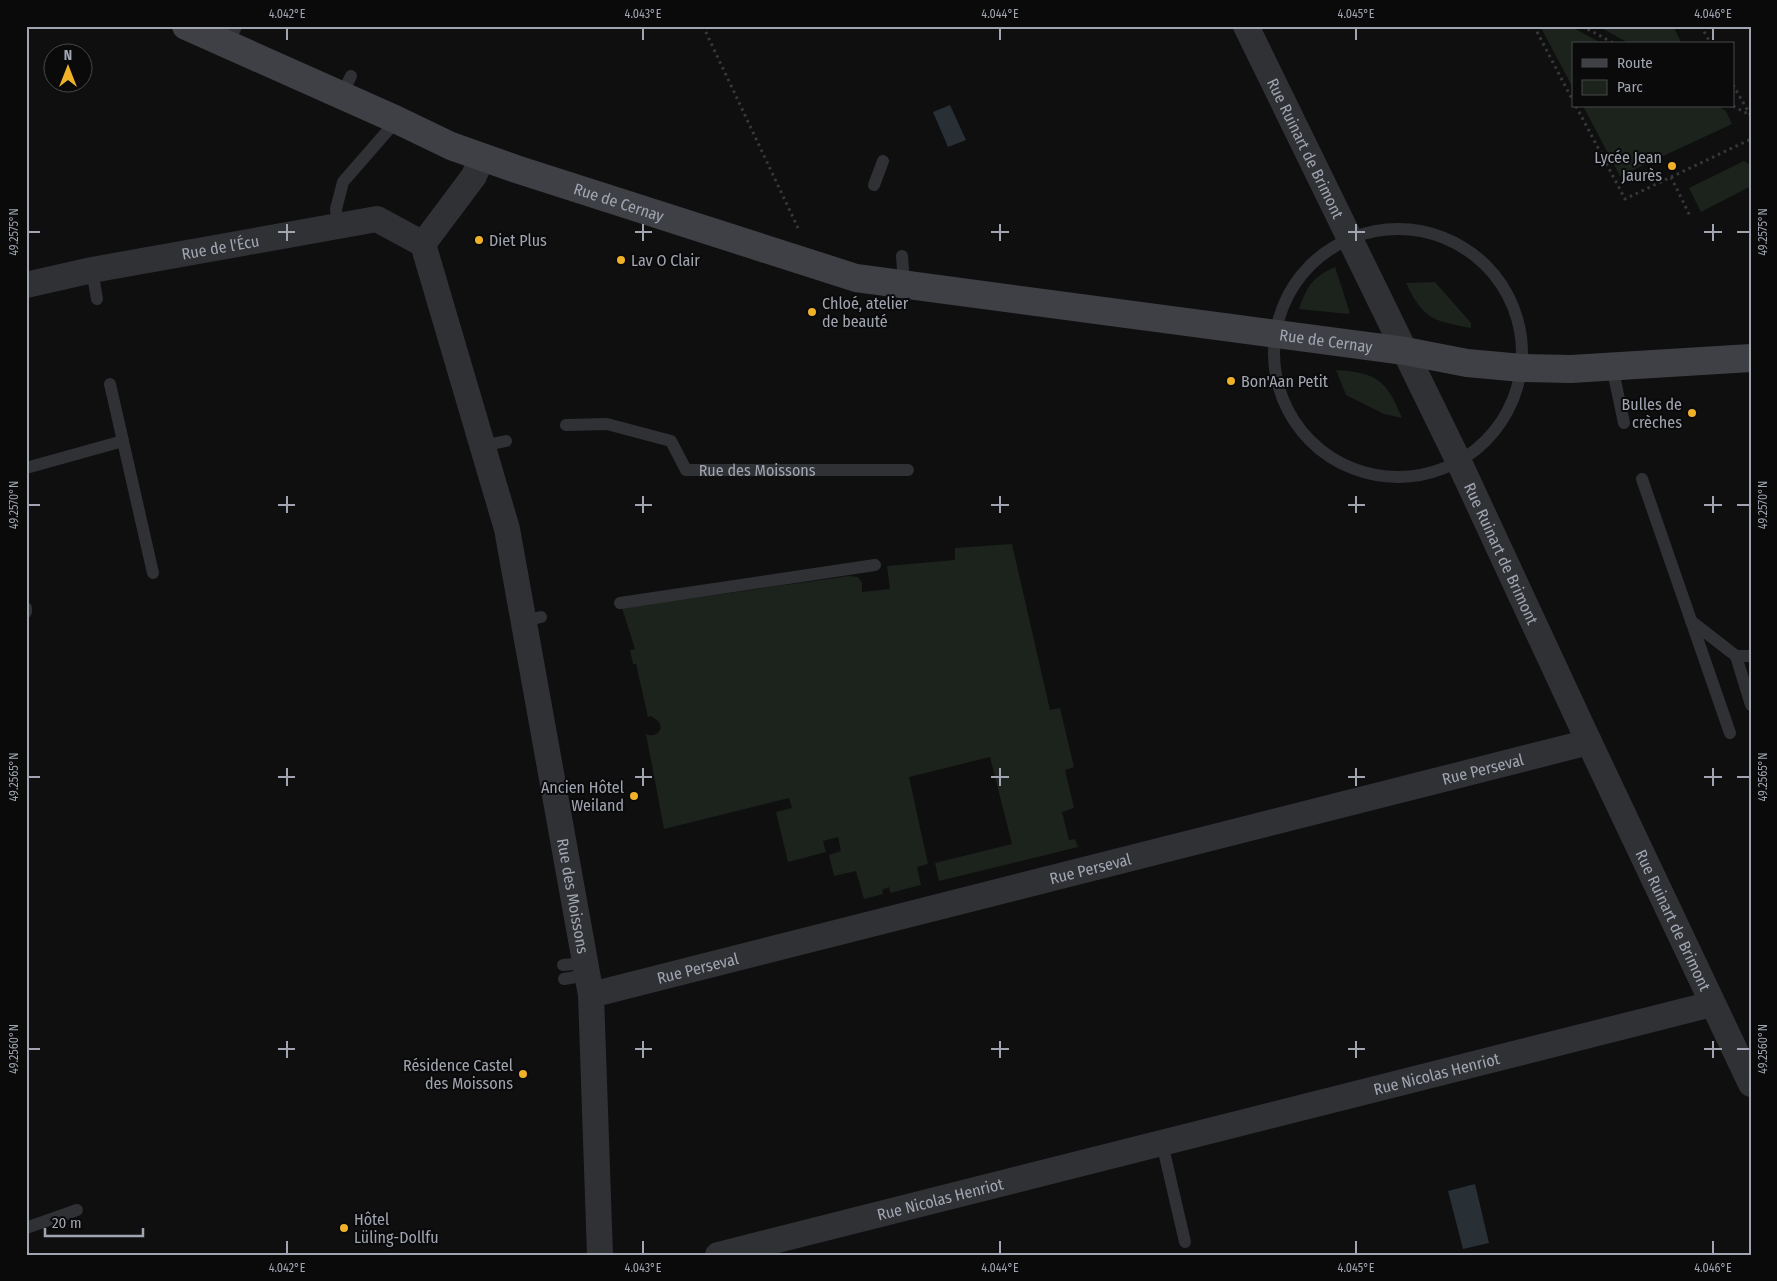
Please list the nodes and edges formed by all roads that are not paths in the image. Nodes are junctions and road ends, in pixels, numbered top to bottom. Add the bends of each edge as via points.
1 (186, 26) edge
2 (1246, 26) edge
3 (397, 120) junction
4 (482, 157) junction
5 (883, 161) dead end
6 (874, 185) dead end
7 (338, 226) junction
8 (1349, 238) junction
9 (423, 244) junction
10 (902, 256) dead end
11 (92, 270) junction
12 (904, 284) junction
13 (26, 285) edge
14 (97, 299) dead end
15 (1275, 334) junction
16 (1405, 351) junction
17 (1751, 358) edge
18 (1612, 366) junction
19 (1522, 368) junction
20 (110, 384) dead end
21 (1624, 423) dead end
22 (566, 425) dead end
23 (123, 441) junction
24 (1459, 462) junction
25 (26, 468) edge
26 (908, 470) dead end
27 (1642, 479) dead end
28 (875, 565) dead end
29 (153, 573) dead end
30 (620, 603) dead end
31 (26, 608) edge
32 (26, 612) edge
33 (1691, 621) junction
34 (1736, 656) junction
35 (1751, 656) edge
36 (1751, 705) edge
37 (1730, 733) dead end
38 (1589, 742) junction
39 (578, 975) junction
40 (1712, 1004) junction
41 (1751, 1084) edge
42 (1162, 1143) junction
43 (77, 1210) dead end
44 (26, 1228) edge
45 (1185, 1242) dead end
46 (600, 1255) edge
47 (718, 1255) edge

1 - 3 main road, Rue de Cernay via 231,36 346,86
2 - 8 street, Rue Ruinart de Brimont
3 - 4 main road, Rue de Cernay
3 - 7 lane via 343,182 336,209
4 - 9 street via 474,176
4 - 12 main road, Rue de Cernay via 856,278
5 - 6 lane
7 - 9 street, Rue de l'Écu via 376,219
7 - 11 street, Rue de l'Écu
8 - 15 lane via 1315,260 1301,275 1281,310
8 - 16 street, Rue Ruinart de Brimont
8 - 19 lane via 1371,231 1404,228 1433,233 1460,244 1476,256 1503,284 1516,310 1523,340
9 - 39 street, Rue des Moissons via 494,443 507,529 532,619
10 - 12 lane
11 - 13 street, Rue de l'Écu
11 - 14 lane
12 - 15 main road, Rue de Cernay
15 - 16 main road, Rue de Cernay
15 - 24 lane via 1274,356 1279,388 1292,418 1312,443 1338,462 1368,474 1400,478 1434,472
16 - 19 main road, Rue de Cernay via 1467,363
16 - 24 street, Rue Ruinart de Brimont
17 - 18 main road, Rue de Cernay
18 - 19 main road, Rue de Cernay
18 - 21 lane
19 - 24 lane via 1517,392 1495,432
20 - 23 lane
22 - 26 lane, Rue des Moissons via 607,424 672,441 686,470
23 - 25 lane
23 - 29 lane
24 - 38 street, Rue Ruinart de Brimont
27 - 33 lane
28 - 30 lane
31 - 32 lane
33 - 34 lane
33 - 37 lane
34 - 35 lane
34 - 36 lane
38 - 39 street, Rue Perseval
38 - 40 street, Rue Ruinart de Brimont
39 - 46 street, Rue des Moissons
40 - 41 street, Rue Ruinart de Brimont
40 - 42 street, Rue Nicolas Henriot
42 - 45 lane
42 - 47 street, Rue Nicolas Henriot
43 - 44 lane

